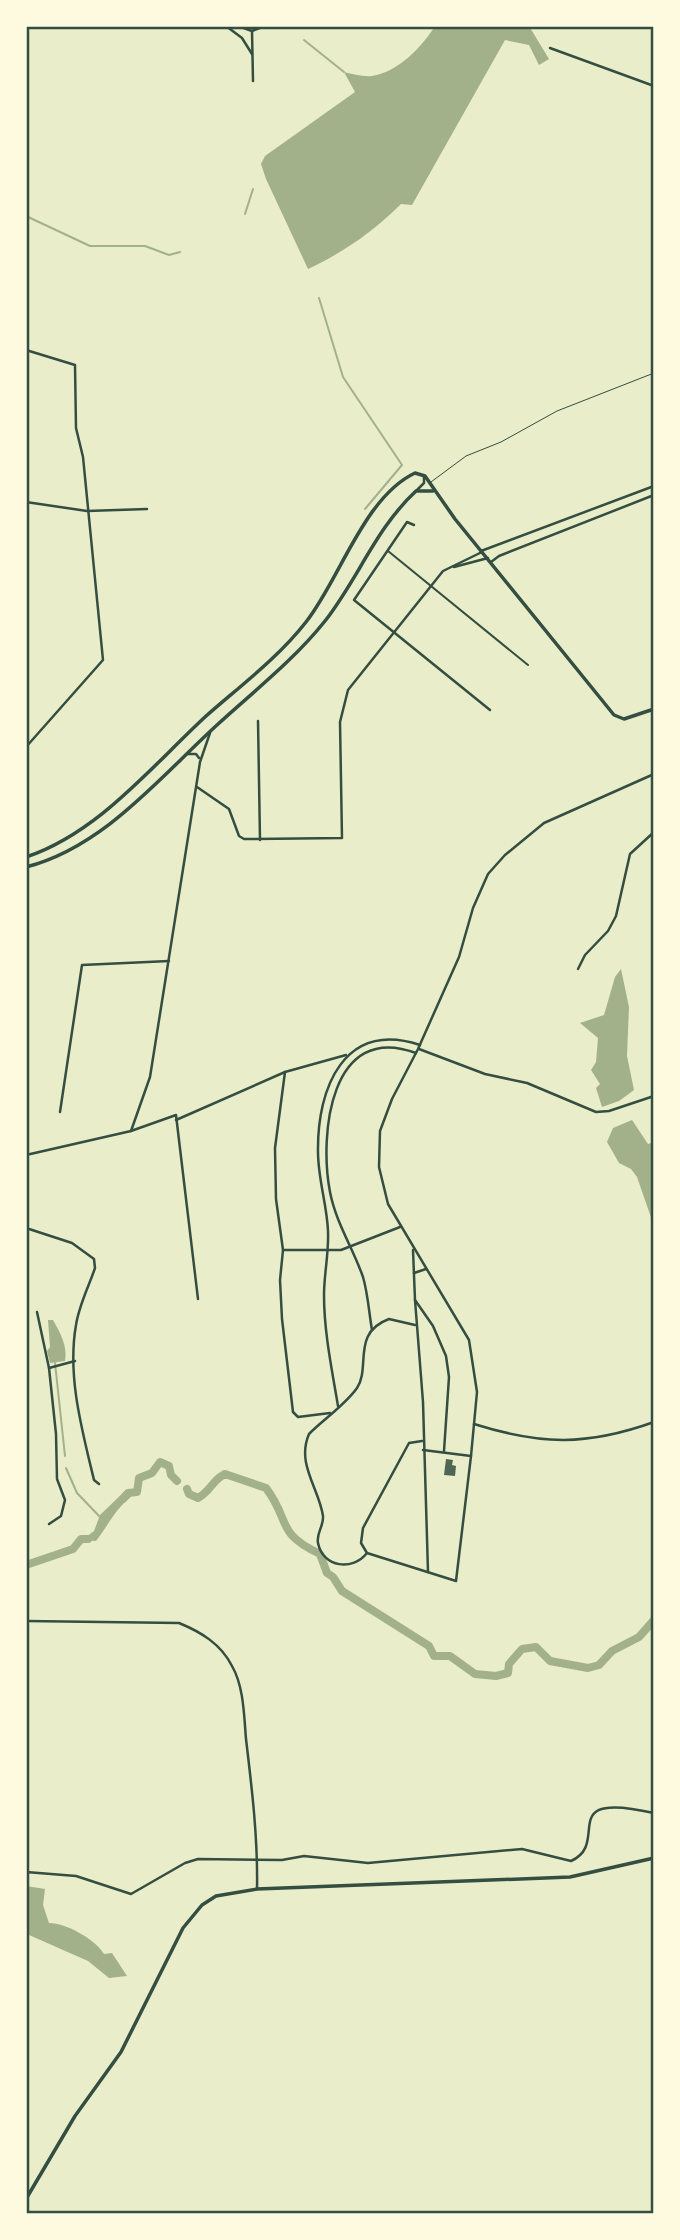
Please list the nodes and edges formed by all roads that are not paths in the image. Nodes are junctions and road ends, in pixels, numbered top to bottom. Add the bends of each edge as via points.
1 (226, 26) edge
2 (238, 26) edge
3 (265, 26) edge
4 (252, 31) junction
5 (550, 48) dead end
6 (252, 54) junction
7 (253, 81) dead end
8 (654, 86) edge
9 (26, 350) edge
10 (654, 373) edge
11 (423, 475) junction
12 (429, 483) junction
13 (654, 486) edge
14 (416, 491) junction
15 (433, 491) junction
16 (654, 495) edge
17 (26, 502) edge
18 (147, 509) dead end
19 (87, 511) junction
20 (414, 525) dead end
21 (387, 550) junction
22 (482, 551) junction
23 (489, 560) junction
24 (447, 568) junction
25 (431, 586) junction
26 (393, 632) junction
27 (527, 665) dead end
28 (654, 709) edge
29 (490, 710) dead end
30 (258, 721) dead end
31 (214, 728) junction
32 (26, 747) edge
33 (185, 755) junction
34 (200, 762) junction
35 (654, 774) edge
36 (196, 787) junction
37 (654, 832) edge
38 (260, 840) junction
39 (26, 857) edge
40 (26, 867) edge
41 (169, 961) junction
42 (578, 969) dead end
43 (419, 1047) junction
44 (416, 1053) junction
45 (348, 1054) junction
46 (285, 1072) junction
47 (654, 1097) edge
48 (60, 1112) dead end
49 (176, 1120) junction
50 (131, 1131) junction
51 (26, 1155) edge
52 (400, 1227) junction
53 (26, 1228) edge
54 (413, 1246) junction
55 (348, 1247) junction
56 (283, 1250) junction
57 (328, 1252) junction
58 (426, 1269) junction
59 (414, 1273) junction
60 (198, 1299) dead end
61 (415, 1300) junction
62 (37, 1312) dead end
63 (415, 1325) junction
64 (372, 1330) junction
65 (75, 1361) junction
66 (48, 1368) junction
67 (338, 1406) junction
68 (330, 1413) junction
69 (654, 1422) edge
70 (474, 1424) junction
71 (422, 1441) junction
72 (423, 1450) junction
73 (444, 1452) junction
74 (471, 1456) junction
75 (99, 1484) dead end
76 (49, 1524) dead end
77 (367, 1553) junction
78 (428, 1572) junction
79 (26, 1621) edge
80 (654, 1813) edge
81 (654, 1858) edge
82 (257, 1860) junction
83 (26, 1872) edge
84 (257, 1889) junction
85 (26, 2199) edge

1 - 6 street via 242,38
2 - 4 street
3 - 4 street
4 - 6 street
5 - 8 street
6 - 7 street
9 - 19 street via 75,365 76,428
10 - 12 lane via 557,411 466,456
11 - 12 main road
11 - 14 street via 424,483
11 - 39 main road via 415,473 405,480 374,512 314,610 287,643 102,812 63,841
12 - 15 main road
13 - 22 street
14 - 15 main road
14 - 31 main road via 388,520 315,633
15 - 22 main road
16 - 23 street
17 - 19 street
18 - 19 street
19 - 32 street via 103,660
20 - 21 street via 407,522
21 - 25 street
21 - 26 street via 354,600
22 - 23 main road
22 - 24 street
23 - 24 street
23 - 28 main road via 610,711 624,719
24 - 25 street
25 - 26 street
25 - 27 street
26 - 29 street
26 - 38 street via 351,685 342,706 342,838
30 - 38 street
31 - 33 main road
31 - 34 street
33 - 34 street via 196,754
33 - 40 main road via 96,833 67,852
34 - 36 street
35 - 43 street via 544,823 488,874 459,957
36 - 38 street via 229,809 241,838
36 - 41 street
37 - 42 street via 630,854 616,916
41 - 48 street via 82,965
41 - 50 street via 150,1077
43 - 44 street
43 - 45 street via 393,1038
43 - 47 street via 596,1112
44 - 52 street via 380,1131 383,1188
44 - 55 street via 393,1047 366,1052 348,1065 340,1080 326,1153 332,1201
45 - 46 street
45 - 57 street via 332,1077 317,1153
46 - 49 street
46 - 56 street via 275,1148
49 - 50 street via 176,1115
49 - 60 street
50 - 51 street
52 - 54 street
52 - 55 street
53 - 65 street via 72,1243 94,1259 76,1325
54 - 58 street
54 - 59 street
55 - 57 street
55 - 64 street via 363,1278
56 - 57 street
56 - 68 street via 282,1319 293,1412 298,1417
57 - 67 street via 324,1298
58 - 59 street
58 - 70 street via 469,1340 477,1392
59 - 61 street
61 - 63 street
61 - 73 street via 446,1356
62 - 66 street
63 - 64 street via 390,1319
63 - 71 street
64 - 67 street via 358,1387
65 - 66 street
65 - 75 street via 82,1433
66 - 76 street via 57,1479 65,1500 61,1516
67 - 68 street
68 - 77 street via 306,1441 309,1479 324,1518 318,1542 332,1562 342,1565 361,1561
69 - 70 street via 584,1441 517,1437
70 - 74 street
71 - 72 street
71 - 77 street via 409,1443 363,1528 361,1543
72 - 73 street
72 - 78 street
73 - 74 street
74 - 78 street via 456,1581
77 - 78 street
79 - 82 street via 179,1623 196,1630 223,1652 233,1667 243,1707
80 - 82 street via 626,1806 596,1810 584,1849 571,1861 522,1849 374,1862 304,1856
81 - 84 main road via 604,1872 543,1880
82 - 83 street via 198,1859 131,1894 76,1876
82 - 84 street
84 - 85 main road via 216,1896 183,1927 121,2052 75,2116

